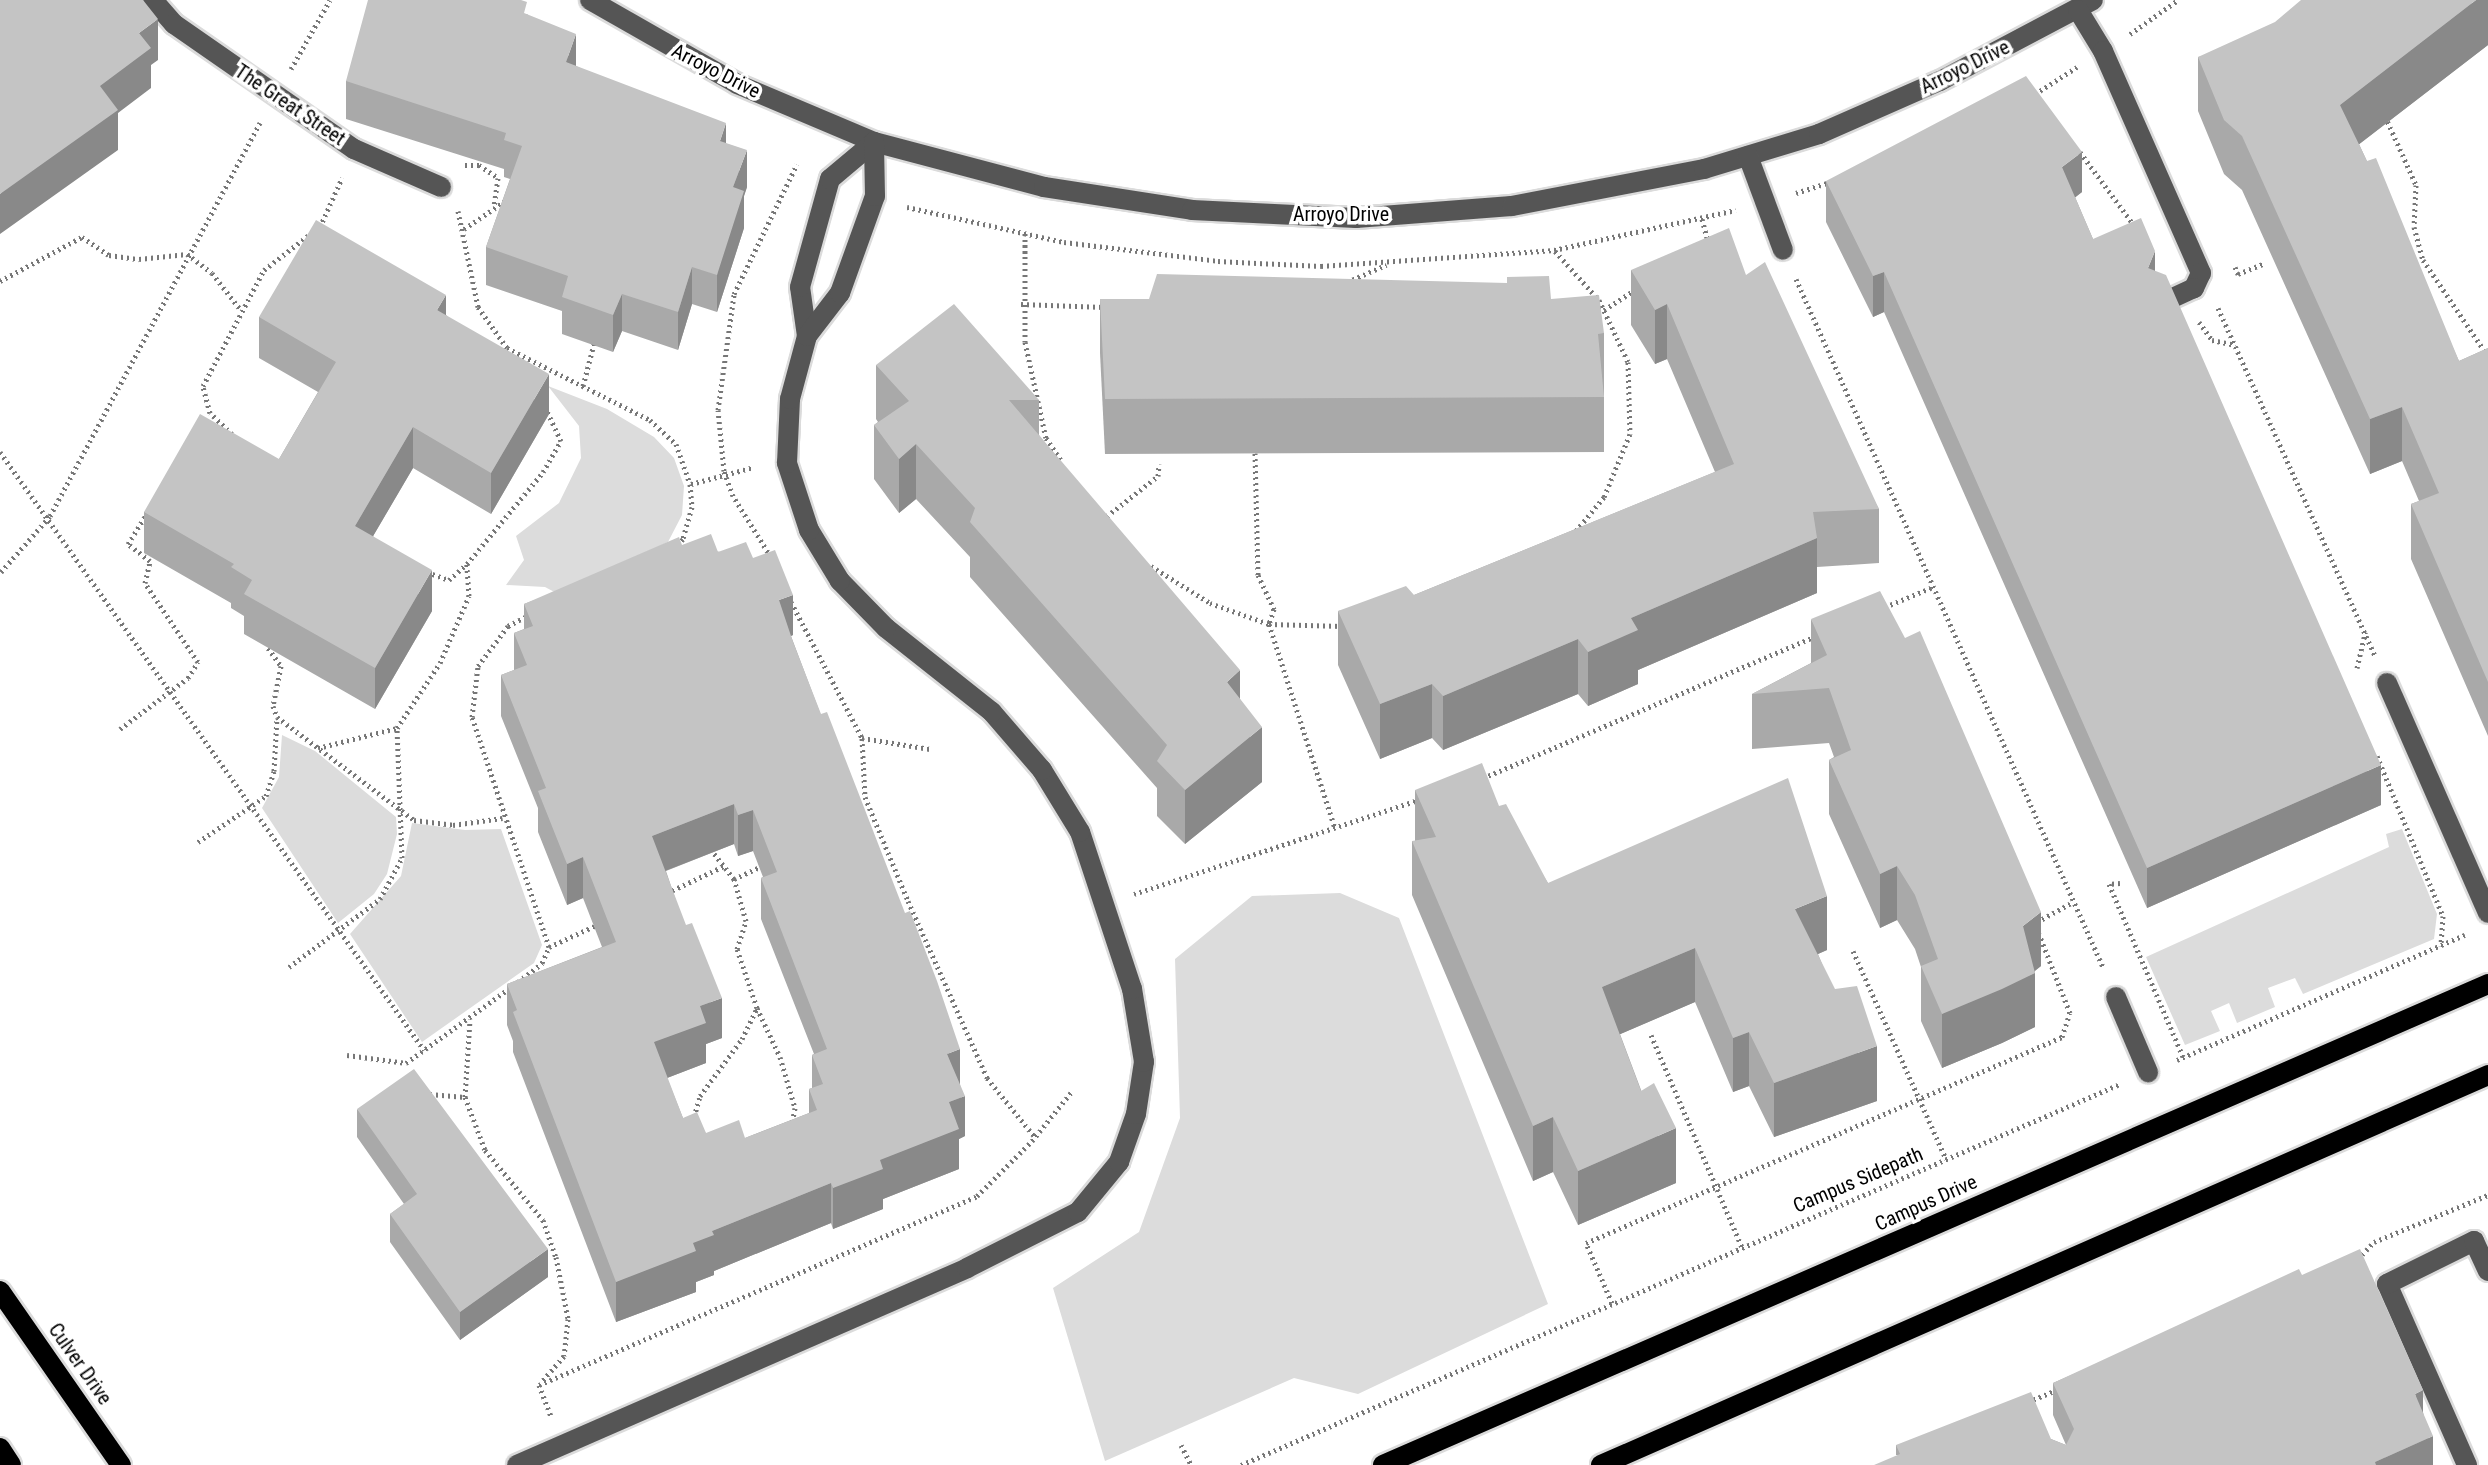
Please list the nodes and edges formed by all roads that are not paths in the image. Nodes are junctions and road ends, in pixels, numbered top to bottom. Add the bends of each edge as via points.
1 (153, 0) edge
2 (590, 0) edge
3 (2086, 5) edge
4 (874, 142) junction
5 (1748, 156) junction
6 (441, 187) road end
7 (1783, 250) road end
8 (2160, 304) edge
9 (807, 336) junction
10 (2387, 683) road end
11 (2488, 913) edge
12 (2488, 984) edge
13 (2116, 997) road end
14 (2148, 1072) road end
15 (2488, 1075) edge
16 (2488, 1271) edge
17 (0, 1291) edge
18 (0, 1448) edge
19 (11, 1465) edge
20 (121, 1465) edge
21 (517, 1465) edge
22 (1383, 1465) edge
23 (1601, 1465) edge
24 (2467, 1465) edge

1 - 6 street, The Great Street via 174,24 354,149
2 - 4 street, Arroyo Drive via 737,84
3 - 5 street, Arroyo Drive via 1927,87 1819,134
3 - 8 street via 2201,273 2194,288
4 - 5 street, Arroyo Drive via 1044,187 1192,210 1356,218 1512,206
4 - 9 street via 875,196 840,293
4 - 9 street via 830,179 800,287
5 - 7 street
9 - 21 street via 790,399 787,463 809,530 840,581 886,628 992,712 1042,770 1080,832 1132,989 1144,1062 1136,1114 1119,1162 1078,1212 967,1268
10 - 11 street
12 - 22 main road, Campus Drive
13 - 14 street
15 - 23 main road
16 - 24 street via 2474,1241 2387,1284
17 - 20 main road, Culver Drive
18 - 19 main road

